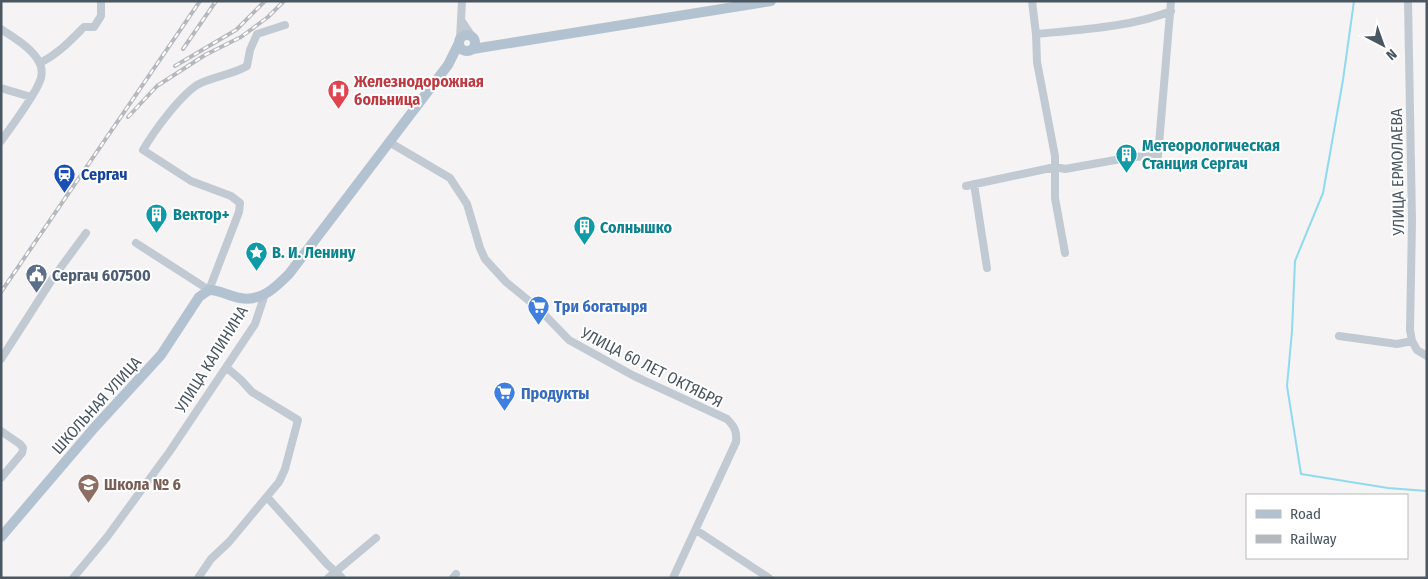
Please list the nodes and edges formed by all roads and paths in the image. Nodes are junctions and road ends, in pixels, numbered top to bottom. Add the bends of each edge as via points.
1 (101, 1) edge
2 (462, 1) edge
3 (771, 1) edge
4 (1032, 1) edge
5 (1172, 1) edge
6 (1408, 1) edge
7 (1171, 11) junction
8 (461, 20) junction
9 (285, 25) dead end
10 (1, 29) edge
11 (1036, 34) junction
12 (459, 41) junction
13 (472, 44) junction
14 (40, 63) junction
15 (448, 65) junction
16 (1, 88) edge
17 (31, 97) junction
18 (1, 141) edge
19 (389, 142) junction
20 (1055, 167) junction
21 (86, 233) dead end
22 (136, 243) dead end
23 (1065, 253) dead end
24 (987, 268) dead end
25 (209, 290) junction
26 (265, 294) junction
27 (1339, 336) dead end
28 (1412, 342) junction
29 (1427, 356) edge
30 (1, 359) edge
31 (226, 367) junction
32 (1, 431) edge
33 (1, 478) edge
34 (267, 497) junction
35 (696, 530) junction
36 (1, 536) edge
37 (376, 538) dead end
38 (334, 571) junction
39 (73, 578) edge
40 (198, 578) edge
41 (328, 578) edge
42 (342, 578) edge
43 (674, 578) edge
44 (768, 578) edge

1 - 14 street via 101,16 94,27 84,26 59,51
2 - 8 street
3 - 13 main road via 496,46
4 - 11 street
5 - 7 street
6 - 28 street, УЛИЦА ЕРМОЛАЕВА
7 - 11 street via 1154,18
7 - 20 street via 1158,156 1065,169
8 - 12 street
8 - 13 street
9 - 25 street via 257,34 247,66 198,85 182,99 143,150 191,181 231,196 240,203
10 - 14 street via 30,50
11 - 20 street via 1037,62 1053,140
12 - 13 main road via 464,35
12 - 15 main road
13 - 15 main road
14 - 17 street via 41,78
15 - 19 main road, УЛИЦА КАЛИНИНА
16 - 17 street
17 - 18 street
19 - 26 main road, УЛИЦА КАЛИНИНА via 289,274
19 - 35 street, УЛИЦА 60 ЛЕТ ОКТЯБРЯ via 450,178 467,204 486,259 569,340 634,376 727,419 733,425 737,433 736,442
20 - 23 street via 1055,198
20 - 24 street via 969,185
21 - 30 street
22 - 25 street
25 - 26 main road via 239,298
25 - 36 main road, ШКОЛЬНАЯ УЛИЦА via 199,298 161,355
26 - 31 street, УЛИЦА КАЛИНИНА via 255,324
27 - 28 street via 1397,344
28 - 29 street
31 - 34 street via 252,392 298,420 285,469
31 - 39 street, УЛИЦА КАЛИНИНА via 170,451
32 - 33 street via 23,448
34 - 38 street
34 - 40 street
35 - 43 street
35 - 44 street
37 - 38 street
38 - 41 street
38 - 42 street

